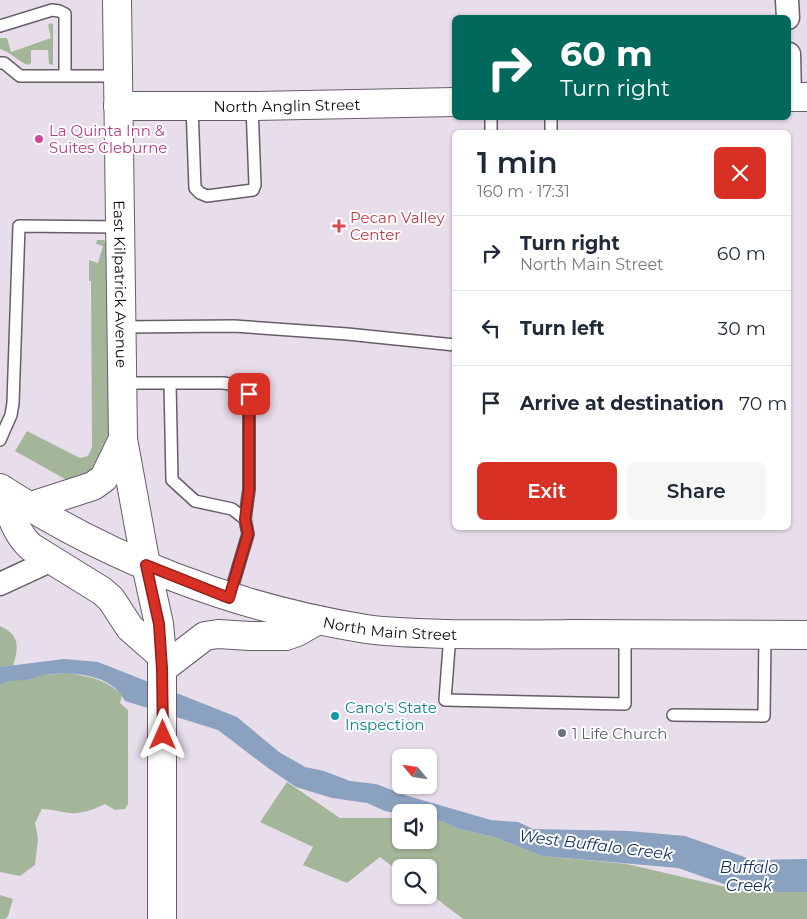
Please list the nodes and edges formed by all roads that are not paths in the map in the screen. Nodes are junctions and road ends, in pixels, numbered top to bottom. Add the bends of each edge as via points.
1 (117, 0) edge
2 (787, 0) edge
3 (788, 15) edge
4 (0, 26) edge
5 (0, 63) edge
6 (791, 68) edge
7 (65, 76) junction
8 (118, 76) junction
9 (795, 97) edge
10 (452, 102) edge
11 (192, 105) junction
12 (118, 106) junction
13 (252, 106) junction
14 (120, 227) junction
15 (121, 328) junction
16 (452, 345) edge
17 (170, 382) junction
18 (122, 383) junction
19 (0, 440) edge
20 (123, 440) junction
21 (0, 489) edge
22 (28, 506) junction
23 (245, 519) junction
24 (54, 559) junction
25 (146, 565) junction
26 (0, 584) edge
27 (229, 598) junction
28 (318, 620) junction
29 (450, 634) junction
30 (625, 634) junction
31 (766, 635) junction
32 (807, 635) edge
33 (162, 663) junction
34 (673, 715) dead end
35 (162, 919) edge

1 - 8 main road, East Kilpatrick Avenue
2 - 3 street
4 - 7 lane via 52,10 65,14
5 - 7 lane via 20,76
6 - 9 street
7 - 8 lane
8 - 12 main road, East Kilpatrick Avenue
10 - 13 main road, North Anglin Street
11 - 12 main road, North Anglin Street
11 - 13 main road, North Anglin Street
11 - 13 lane via 195,188 207,196 253,190
12 - 14 main road, East Kilpatrick Avenue
14 - 15 main road, East Kilpatrick Avenue
14 - 19 lane via 19,226 12,415
15 - 16 lane via 234,326
15 - 18 main road, East Kilpatrick Avenue
17 - 18 lane
17 - 23 lane via 172,480 195,501 232,509
17 - 23 lane via 243,386 249,394 249,489
18 - 20 main road, East Kilpatrick Avenue
20 - 22 main road via 104,478 93,486
20 - 25 main road, East Kilpatrick Avenue
21 - 22 main road, North Main Street
21 - 24 main road via 24,540
22 - 25 main road, North Main Street
23 - 27 lane via 248,534
24 - 26 street
24 - 33 main road via 111,599 130,628
25 - 27 main road, North Main Street
25 - 33 main road, East Kilpatrick Avenue via 159,624
27 - 28 main road, North Main Street
28 - 29 main road, North Main Street via 367,629
28 - 33 main road via 286,636 205,636
29 - 30 main road, North Main Street
29 - 30 lane via 445,700 625,704
30 - 31 main road, North Main Street
31 - 32 main road, North Main Street
31 - 34 lane via 764,716
33 - 35 main road, East Kilpatrick Avenue

